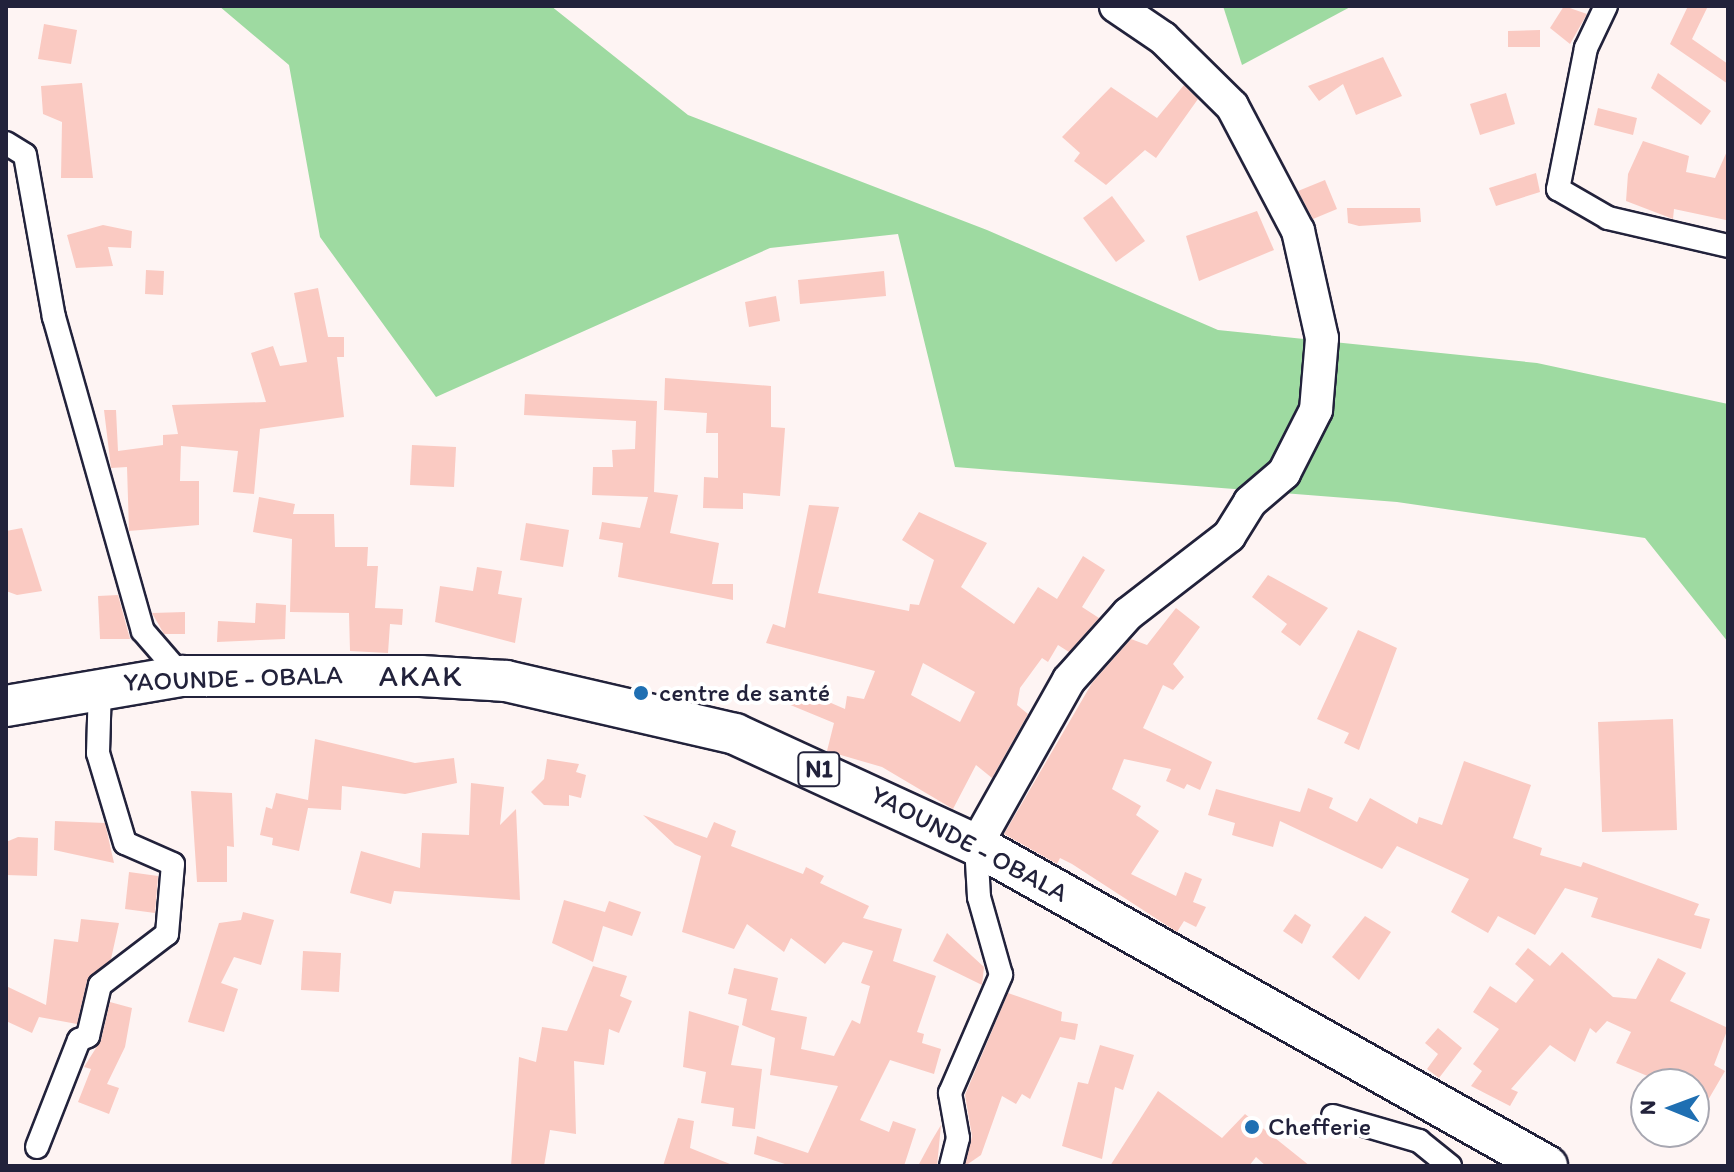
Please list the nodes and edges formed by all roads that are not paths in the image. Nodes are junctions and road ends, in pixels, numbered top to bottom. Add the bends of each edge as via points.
1 (1116, 6) edge
2 (1606, 6) edge
3 (6, 143) edge
4 (1728, 246) edge
5 (182, 676) junction
6 (100, 685) junction
7 (6, 706) edge
8 (976, 845) junction
9 (1333, 1116) dead end
10 (37, 1147) dead end
11 (951, 1166) edge
12 (1450, 1166) edge
13 (1547, 1166) edge

1 - 8 street via 1163,38 1232,106 1298,231 1322,338 1316,410 1284,473 1250,502 1229,536 1128,614 1069,680
2 - 4 street via 1586,48 1558,189 1608,218
3 - 5 street via 25,155 54,317 143,631
5 - 6 highway, YAOUNDE - OBALA / N1
5 - 8 highway, YAOUNDE - OBALA / N1 via 421,676 506,681 593,698 735,734
6 - 7 highway, YAOUNDE - OBALA / N1
6 - 10 street via 98,753 125,843 173,864 167,934 100,985 88,1036 79,1040
8 - 11 street via 979,897 1001,975 950,1093 958,1138
8 - 13 highway, YAOUNDE - OBALA / N1
9 - 12 street via 1419,1141

